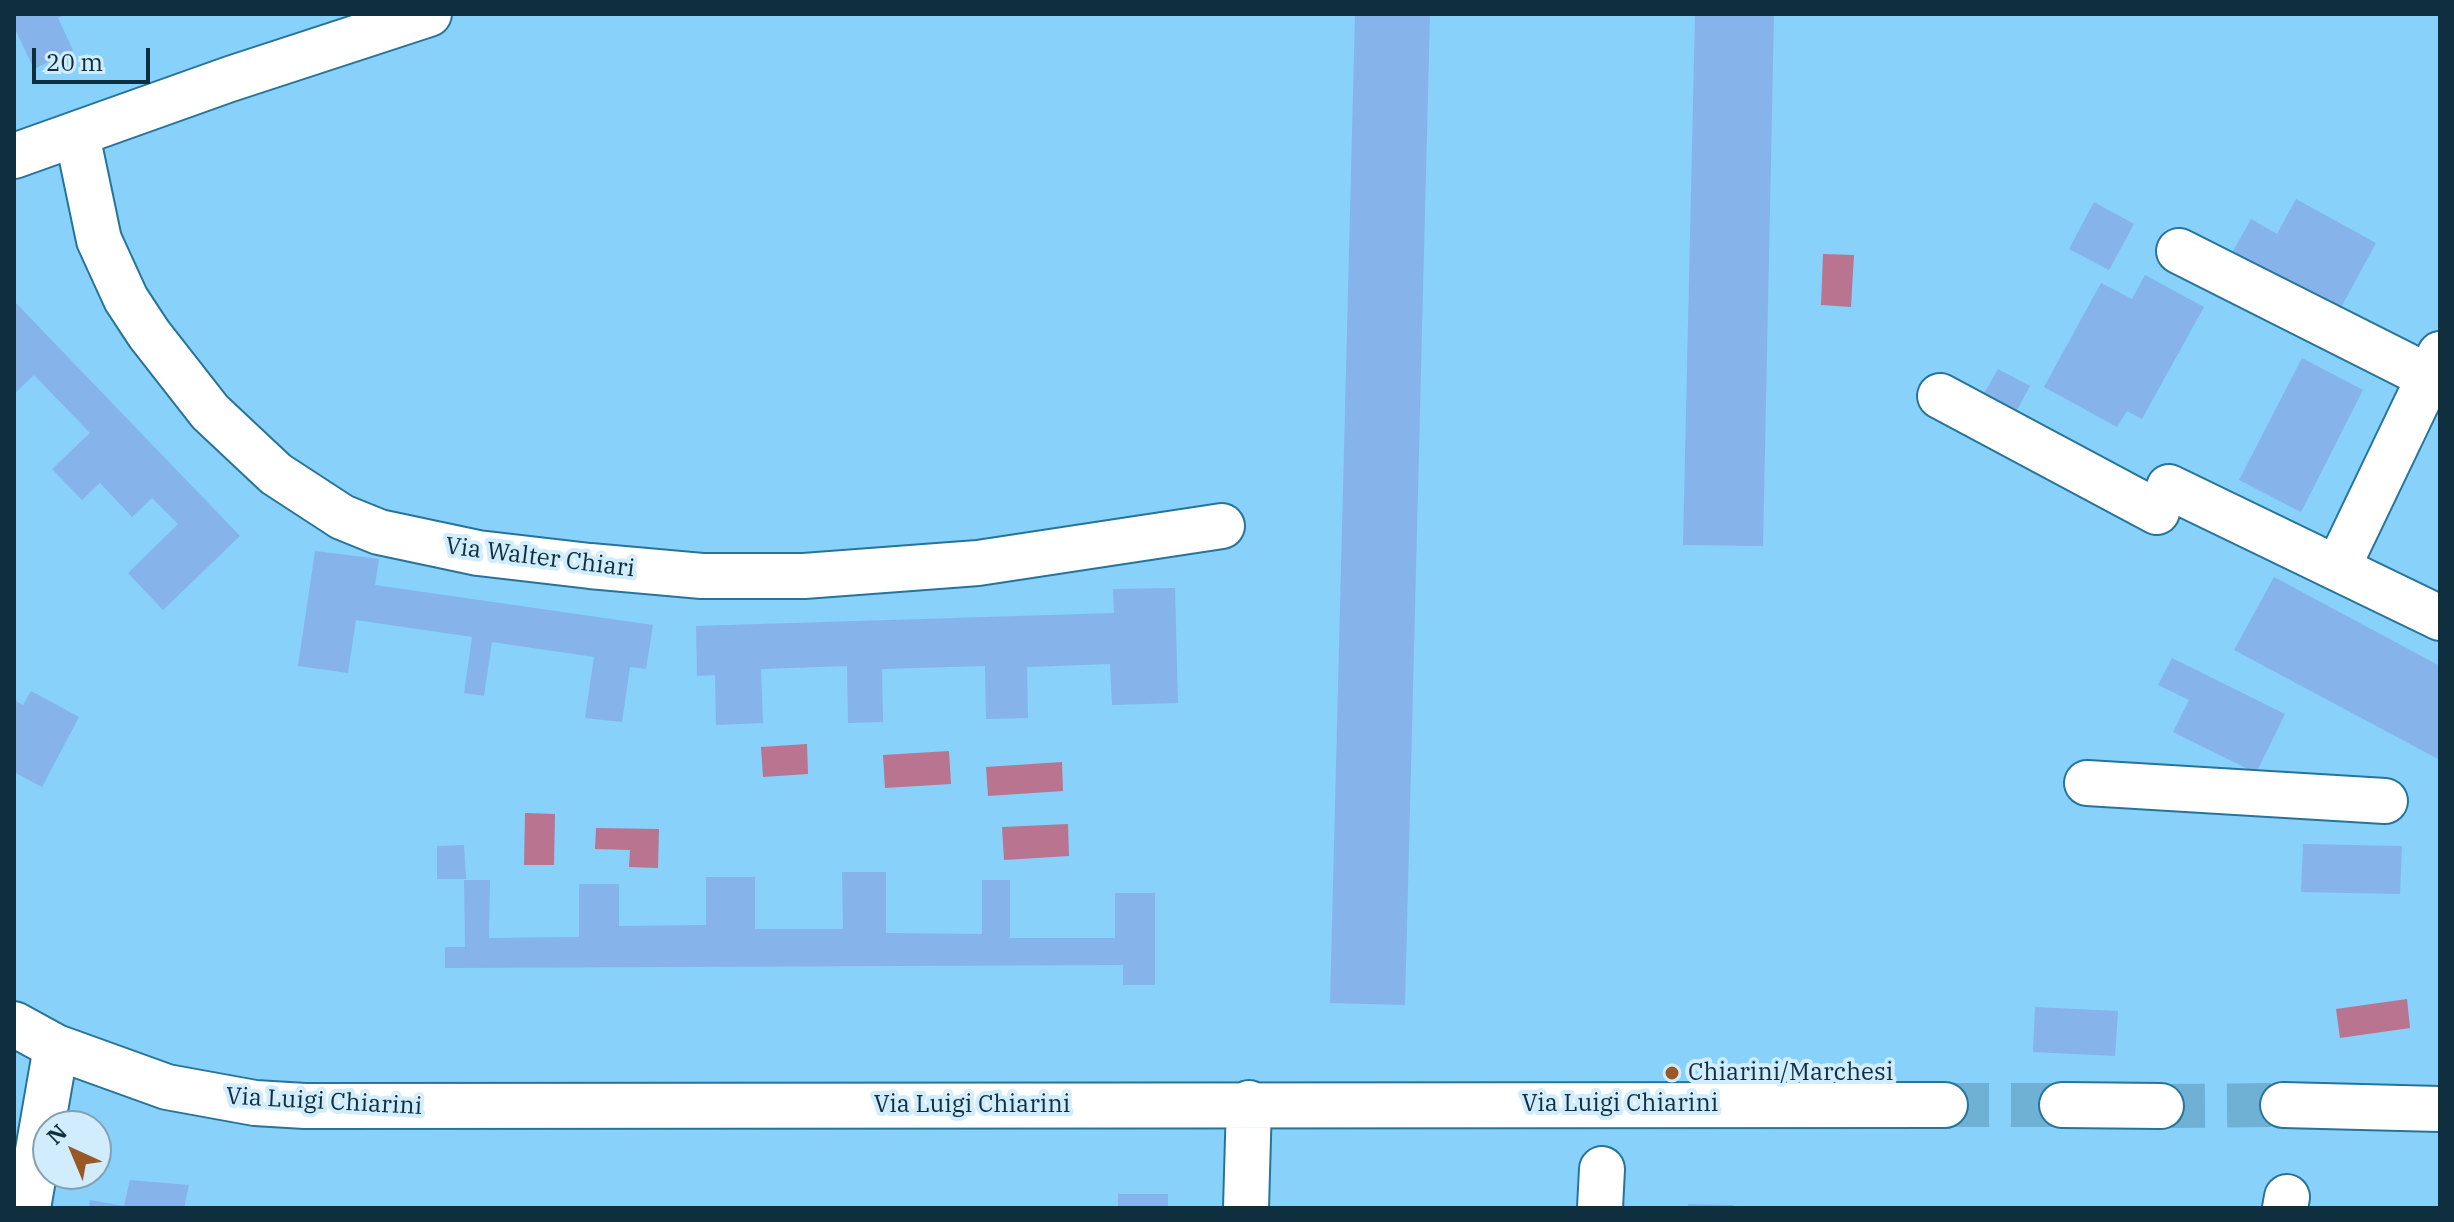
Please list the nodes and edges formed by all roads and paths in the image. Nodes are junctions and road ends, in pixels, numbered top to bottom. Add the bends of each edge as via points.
1 (429, 14) edge
2 (77, 135) junction
3 (14, 156) edge
4 (2179, 251) dead end
5 (2434, 365) edge
6 (1940, 396) dead end
7 (1222, 526) dead end
8 (2338, 567) junction
9 (2440, 618) edge
10 (2087, 783) dead end
11 (2385, 801) dead end
12 (14, 1024) edge
13 (56, 1047) junction
14 (1249, 1103) junction
15 (1945, 1105) tunnel mouth
16 (2062, 1105) tunnel mouth
17 (2283, 1105) tunnel mouth
18 (2161, 1106) tunnel mouth
19 (2440, 1109) edge
20 (28, 1208) edge
21 (1246, 1208) edge

1 - 2 street
2 - 3 street
2 - 7 street, Via Walter Chiari via 99,240 149,334 210,412 264,464 308,497 379,532 478,553 590,566 702,576 804,576 978,563
4 - 5 street
5 - 8 street
6 - 8 street via 2163,499
8 - 9 street
10 - 11 street
12 - 13 street, Via Luigi Chiarini
13 - 14 street, Via Luigi Chiarini via 167,1087 305,1106
13 - 20 street
14 - 15 street, Via Luigi Chiarini
14 - 21 street
16 - 18 street
17 - 19 street

